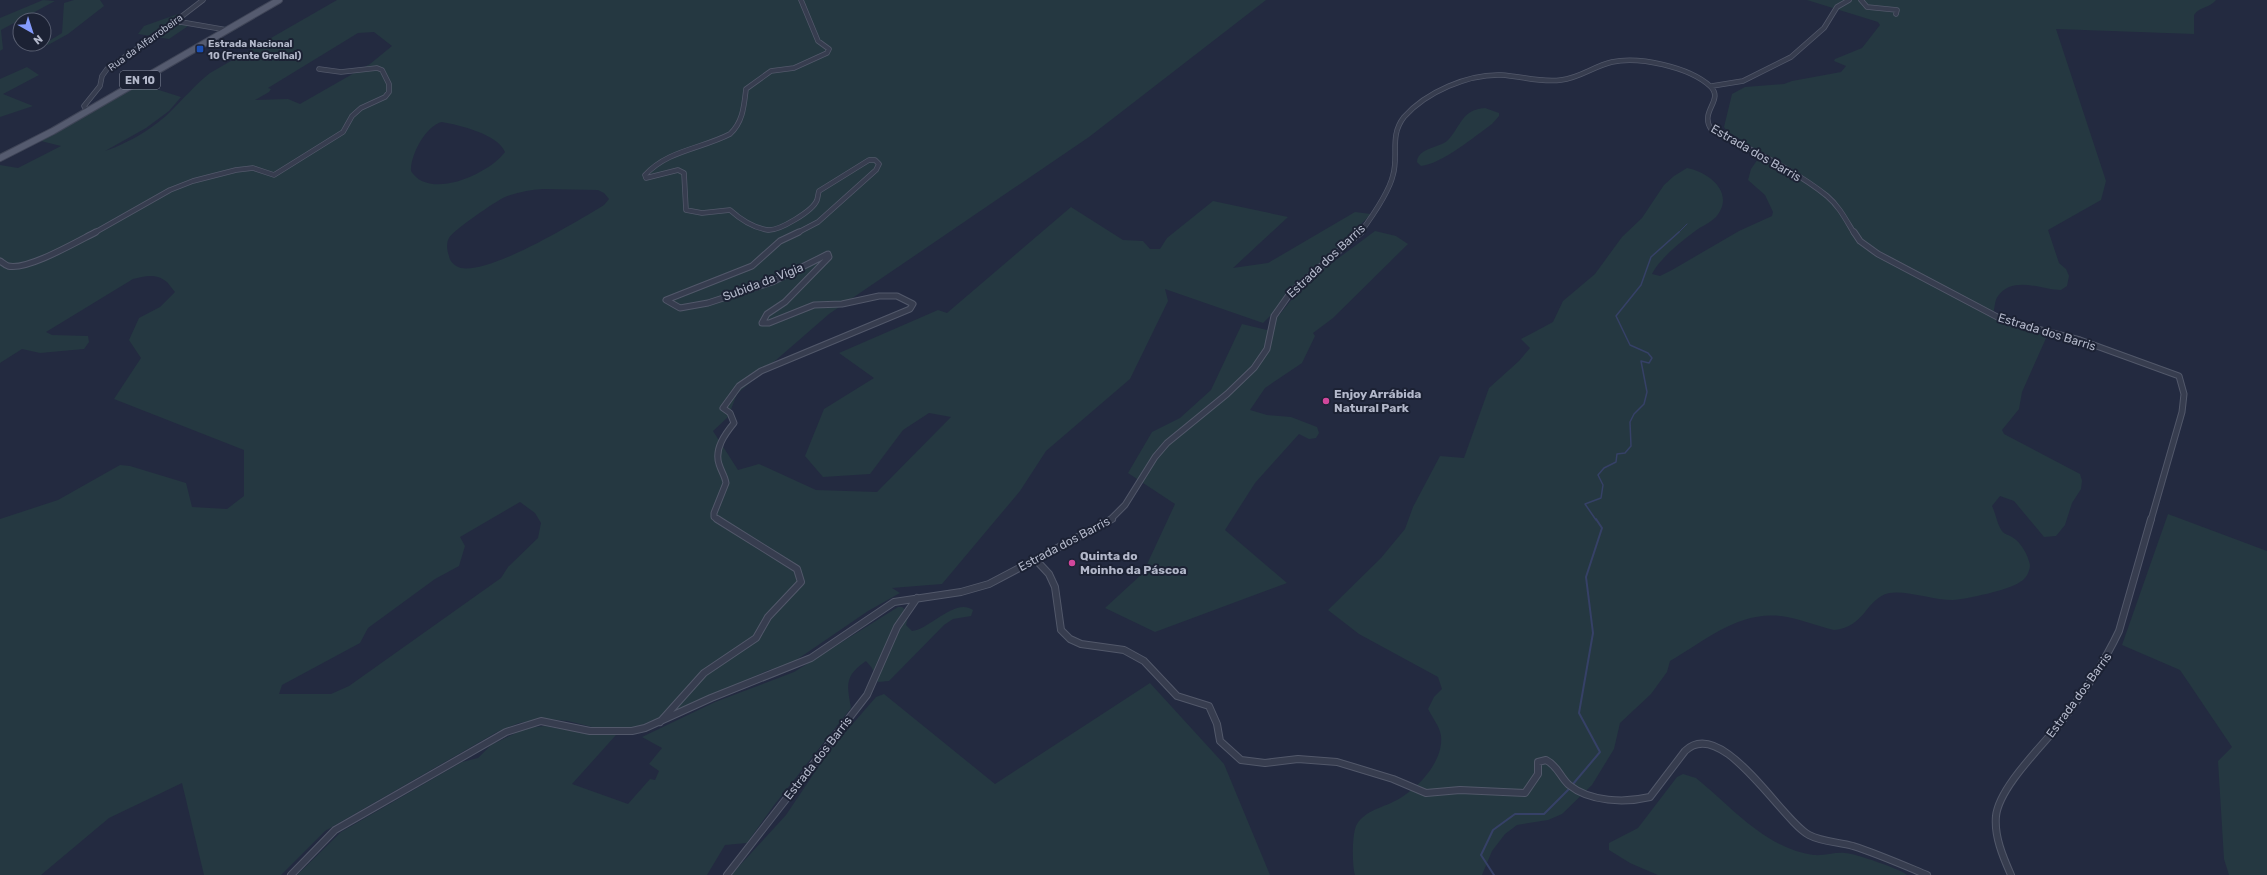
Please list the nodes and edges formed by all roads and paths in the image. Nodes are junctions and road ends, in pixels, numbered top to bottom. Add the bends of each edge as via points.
1 (203, 0) edge
2 (279, 0) edge
3 (801, 0) edge
4 (1850, 0) edge
5 (1861, 0) edge
6 (1896, 14) dead end
7 (175, 21) junction
8 (227, 30) junction
9 (319, 69) dead end
10 (1712, 86) junction
11 (87, 111) junction
12 (2, 156) edge
13 (0, 261) edge
14 (1036, 560) junction
15 (917, 598) junction
16 (659, 723) junction
17 (290, 875) edge
18 (727, 875) edge
19 (1927, 875) edge
20 (2011, 875) edge

1 - 7 street, Rua da Alfarrobeira
2 - 8 main road, EN 10
3 - 16 street, Subida da Vigia via 818,41 829,49 827,53 794,68 771,70 746,89 741,120 736,130 727,136 682,150 658,161 649,168 646,178 678,170 684,172 686,210 702,213 730,210 741,220 769,230 796,219 817,201 819,191 869,160 875,160 878,164 876,170 818,222 780,241 752,266 666,300 682,308 708,303 796,271 820,255 828,254 829,257 781,307 767,314 762,323 769,323 822,304 842,304 880,296 896,296 908,299 913,304 910,309 761,371 742,382 726,402 723,408 730,413 734,423 724,435 720,446 719,464 725,476 726,488 713,511 714,517 797,569 801,582 768,617 756,638 704,673
4 - 10 street via 1837,7 1824,28 1791,57 1743,81
5 - 6 street via 1867,7 1897,10
7 - 8 street
7 - 11 street, Rua da Alfarrobeira via 107,69 100,86 84,106
8 - 11 main road, EN 10
9 - 13 street via 341,72 372,66 382,70 389,84 389,92 385,98 361,108 352,116 344,132 274,175 253,168 193,181 170,190 39,260 20,266 8,266
10 - 14 street, Estrada dos Barris via 1671,67 1625,60 1612,62 1565,80 1548,81 1489,75 1456,85 1425,99 1397,127 1392,180 1371,217 1360,233 1305,277 1276,311 1265,352 1252,369 1238,384 1164,446 1128,501 1114,517
10 - 20 street, Estrada dos Barris via 1715,99 1705,119 1711,129 1774,162 1827,196 1860,241 1878,254 2004,320 2080,340 2178,376 2184,394 2182,412 2116,638 2106,658 2008,789 1996,814 1997,832
11 - 12 main road, EN 10
14 - 15 street, Estrada dos Barris via 984,585 961,592
14 - 19 street via 1049,574 1055,587 1061,630 1070,640 1124,650 1144,661 1177,696 1209,706 1217,724 1220,741 1241,760 1265,763 1298,759 1337,762 1393,779 1426,793 1460,790 1509,793 1525,792 1538,774 1538,762 1546,760 1556,764 1568,784 1574,788 1587,794 1627,801 1650,797 1688,748 1700,743 1721,747 1740,763 1792,822 1816,839 1852,845
15 - 16 street via 894,602 811,658 711,698
15 - 18 street, Estrada dos Barris via 897,627 867,694
16 - 17 street via 632,731 590,731 541,721 512,729 335,830

